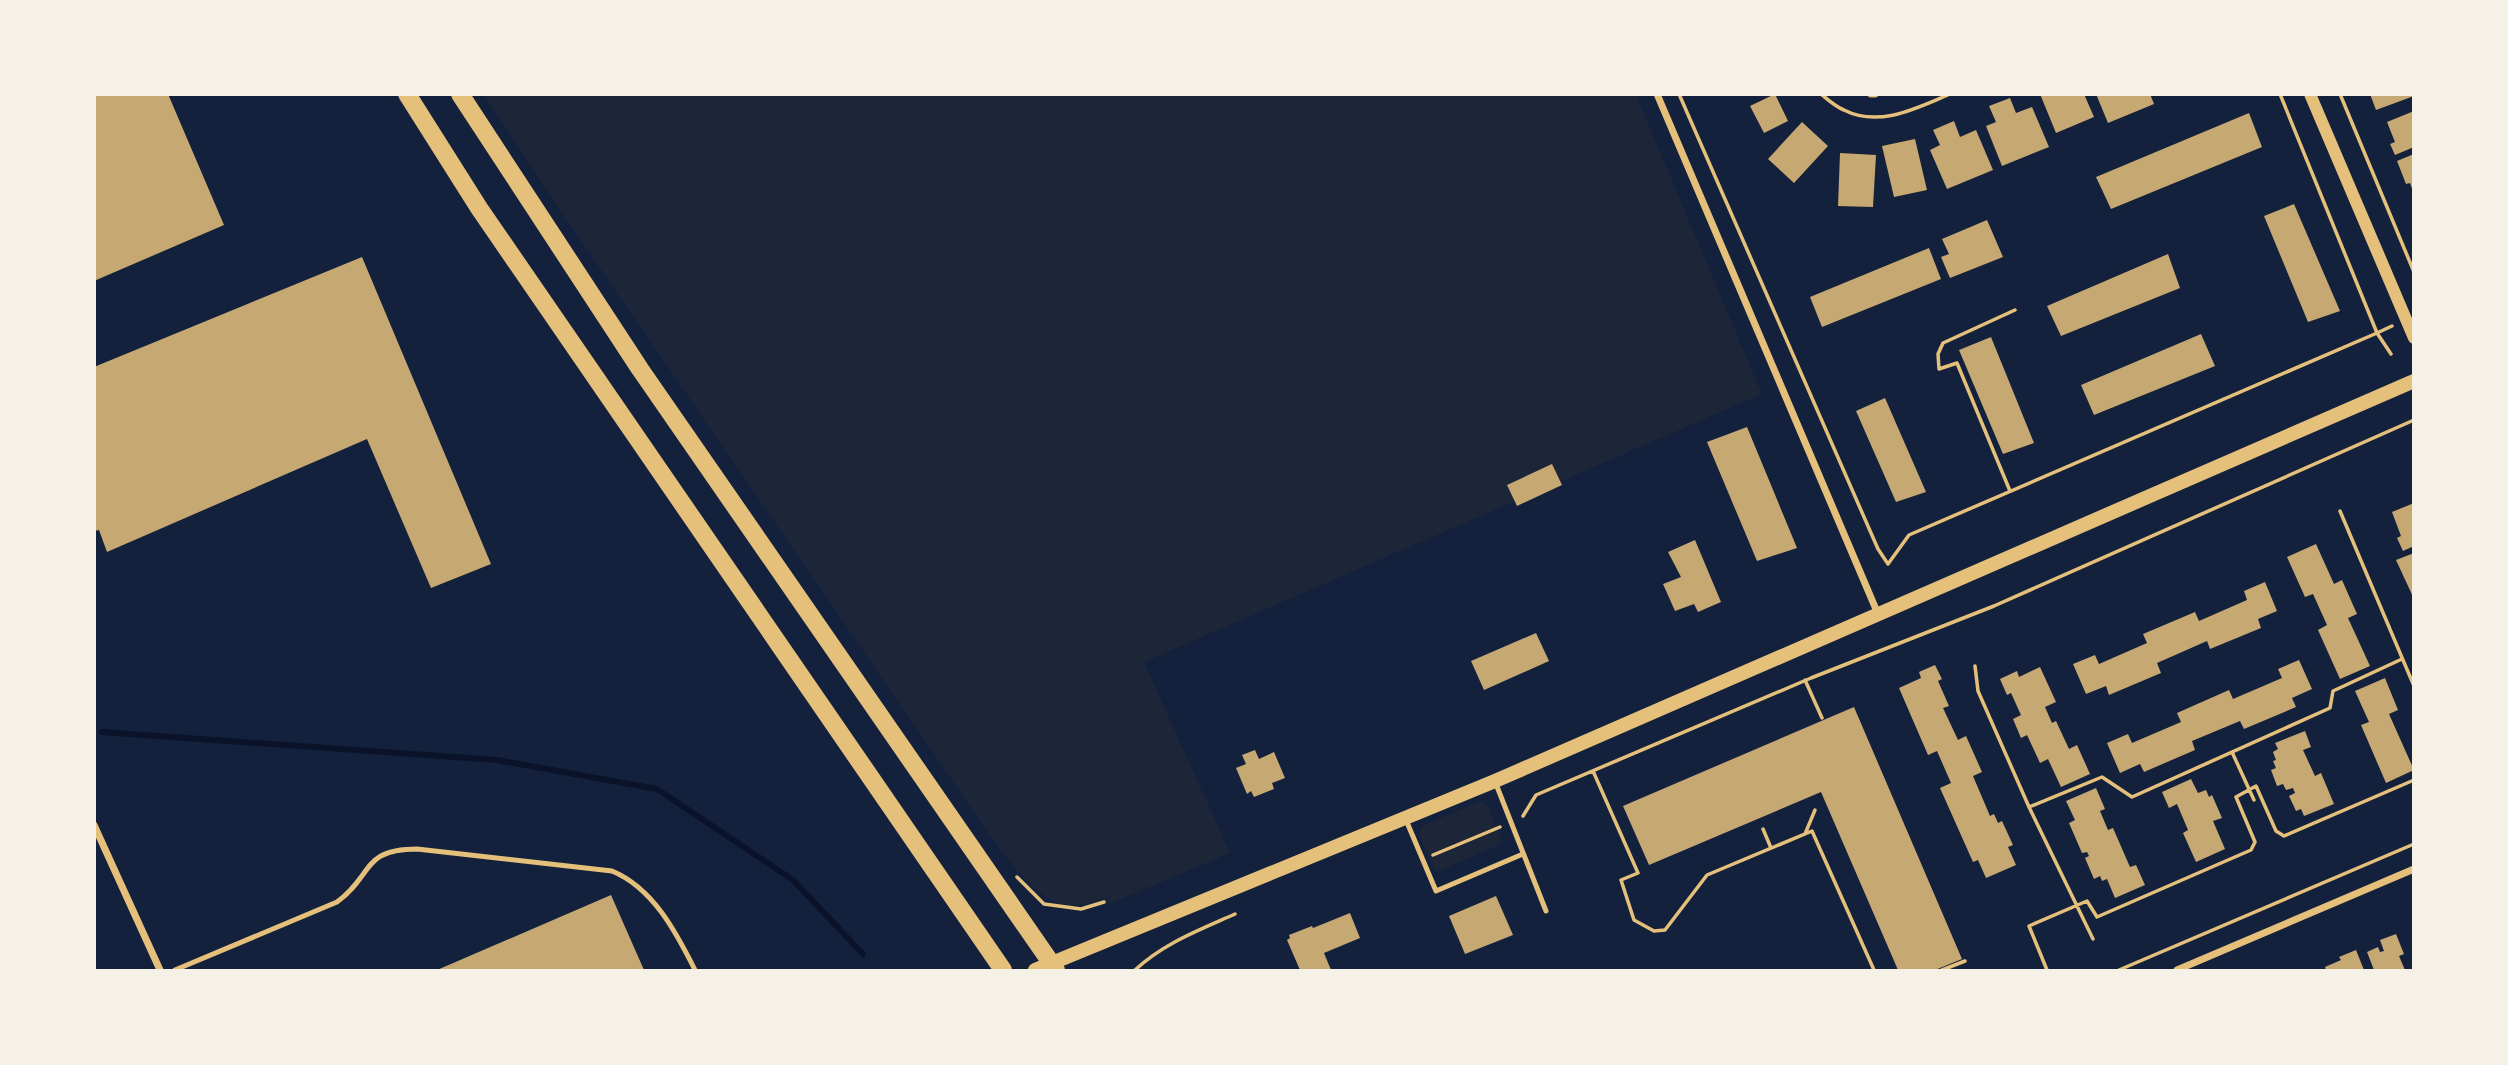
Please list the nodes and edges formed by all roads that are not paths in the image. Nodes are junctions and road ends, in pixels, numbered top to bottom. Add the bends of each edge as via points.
1 (407, 94) edge
2 (460, 94) edge
3 (1657, 94) edge
4 (2310, 94) edge
5 (2413, 338) edge
6 (2413, 381) edge
7 (1878, 614) junction
8 (1495, 781) junction
9 (1405, 818) junction
10 (94, 825) edge
11 (97, 836) edge
12 (1523, 854) junction
13 (2413, 869) edge
14 (1546, 911) dead end
15 (1047, 968) edge
16 (160, 971) edge
17 (175, 971) edge
18 (695, 971) edge
19 (1003, 971) edge
20 (2177, 971) edge

1 - 19 highway via 479,208
2 - 15 highway via 640,369
3 - 7 street
4 - 5 street
6 - 7 main road
7 - 8 main road
8 - 9 main road
8 - 12 lane
9 - 12 lane via 1436,891
9 - 15 main road
10 - 11 street
11 - 16 street
12 - 14 lane
13 - 20 street
17 - 18 lane via 337,902 374,859 398,849 612,871 646,894 676,934

